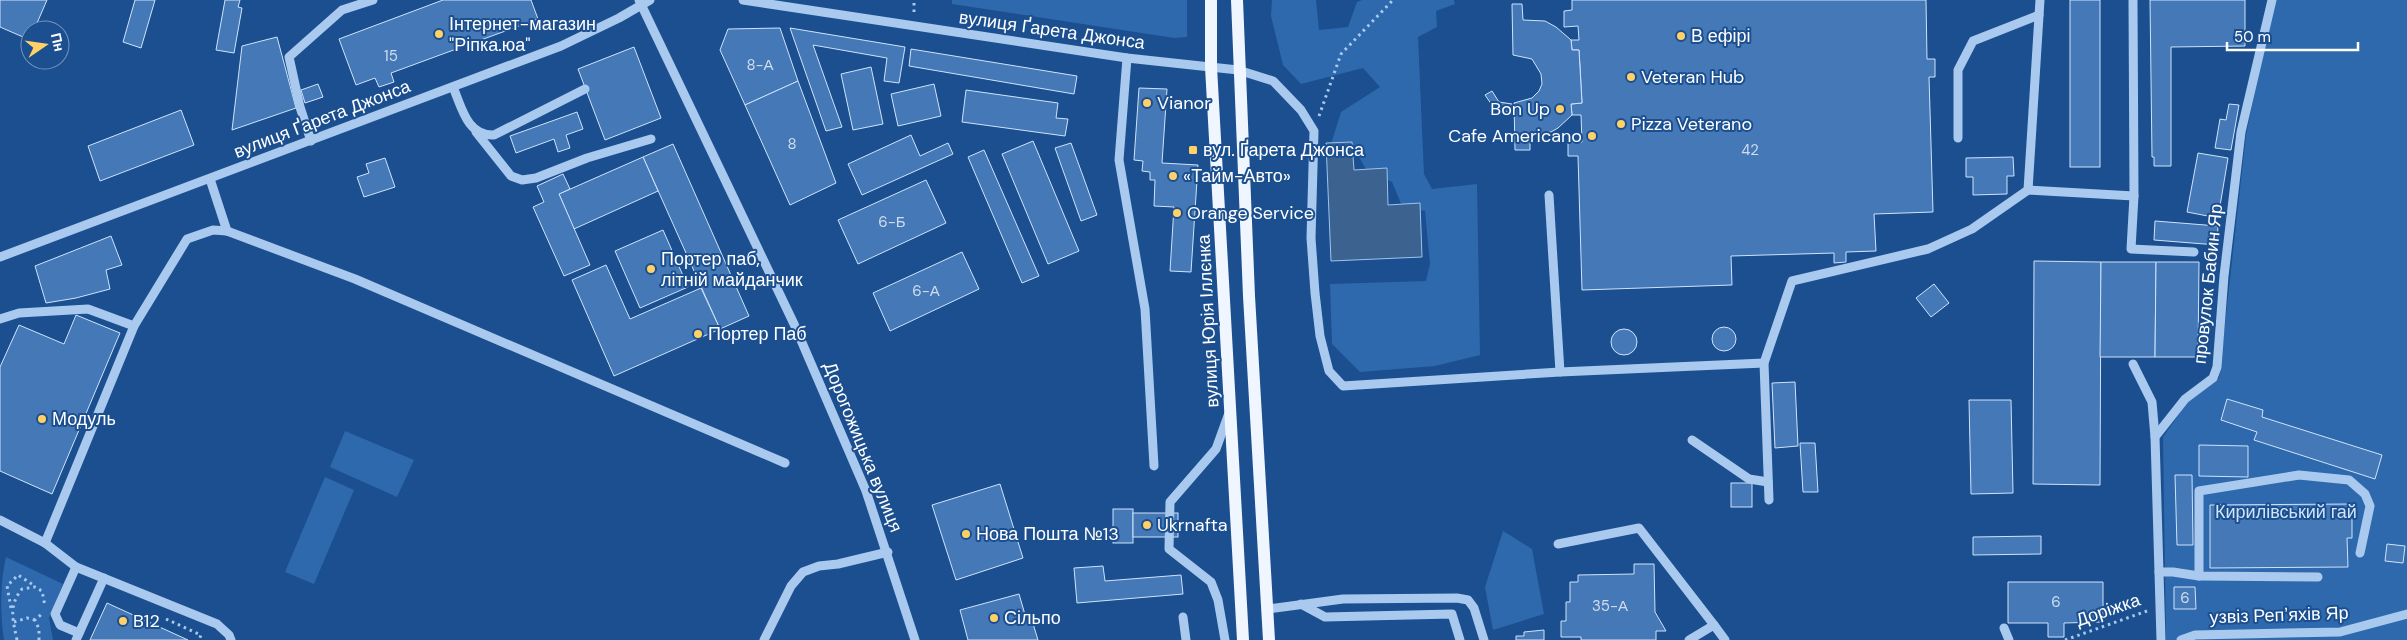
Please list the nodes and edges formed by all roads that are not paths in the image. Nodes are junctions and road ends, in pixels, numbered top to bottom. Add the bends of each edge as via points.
1 (373, 0) edge
2 (743, 0) edge
3 (1211, 0) edge
4 (1237, 0) edge
5 (2040, 0) edge
6 (2133, 0) edge
7 (2272, 0) edge
8 (643, 1) edge
9 (2039, 15) junction
10 (1127, 58) junction
11 (1211, 67) junction
12 (1238, 70) junction
13 (453, 87) junction
14 (585, 89) dead end
15 (476, 132) junction
16 (1958, 138) dead end
17 (651, 139) dead end
18 (311, 141) junction
19 (210, 179) junction
20 (2028, 190) junction
21 (1549, 195) dead end
22 (2134, 196) junction
23 (227, 231) junction
24 (2194, 252) dead end
25 (0, 257) edge
26 (0, 320) edge
27 (134, 326) junction
28 (1764, 363) junction
29 (2133, 364) dead end
30 (1560, 372) junction
31 (1230, 408) junction
32 (2154, 437) junction
33 (1692, 440) dead end
34 (785, 463) dead end
35 (1154, 466) dead end
36 (1768, 482) junction
37 (1769, 500) dead end
38 (0, 520) edge
39 (45, 543) junction
40 (1558, 544) dead end
41 (888, 552) junction
42 (2360, 553) dead end
43 (76, 567) junction
44 (2159, 572) junction
45 (2199, 576) junction
46 (2318, 577) dead end
47 (104, 578) junction
48 (1301, 604) junction
49 (1268, 609) junction
50 (2407, 614) edge
51 (1183, 617) dead end
52 (1714, 625) junction
53 (2004, 628) dead end
54 (78, 636) edge
55 (231, 640) edge
56 (764, 640) edge
57 (915, 640) edge
58 (1186, 640) edge
59 (1226, 640) edge
60 (1243, 640) edge
61 (1270, 640) edge
62 (1460, 640) edge
63 (1484, 640) edge
64 (1689, 640) edge
65 (1725, 640) edge
66 (2008, 640) edge
67 (2161, 640) edge
68 (2182, 640) edge

1 - 18 street via 342,10 289,57
2 - 10 street, вулиця Ґарета Джонса
3 - 11 main road, вулиця Юрія Іллєнка
4 - 12 main road
5 - 9 street
6 - 22 street
7 - 32 street, провулок Бабин Яр via 2241,132 2216,367 2213,378 2185,398
8 - 13 street, вулиця Ґарета Джонса via 619,18 561,46
8 - 41 street, Дорогожицька вулиця via 794,324 866,491
9 - 16 street via 1973,41 1958,70
9 - 20 street
10 - 11 street, вулиця Ґарета Джонса
10 - 35 street via 1119,160 1145,308
11 - 12 street, вулиця Ґарета Джонса
11 - 31 main road, вулиця Юрія Іллєнка
12 - 30 street, вулиця Ґарета Джонса via 1273,81 1301,110 1314,131 1311,200 1315,293 1320,336 1329,371 1343,386
12 - 49 main road
13 - 15 street via 468,123
13 - 18 street, вулиця Ґарета Джонса
14 - 15 street via 494,135
15 - 17 street via 512,176 522,180
18 - 19 street, вулиця Ґарета Джонса
19 - 23 street
19 - 25 street, вулиця Ґарета Джонса
20 - 22 street
20 - 28 street via 1972,229 1928,249 1792,281
21 - 30 street
22 - 24 street via 2131,249
23 - 27 street via 213,230 187,239
23 - 34 street via 355,279
26 - 27 street via 19,313 88,308
27 - 39 street
28 - 30 street
28 - 36 street
29 - 32 street via 2152,402
31 - 59 street via 1216,449 1170,502 1169,549 1210,582 1218,600
31 - 60 main road, вулиця Юрія Іллєнка
32 - 44 street
33 - 36 street via 1749,479
36 - 37 street
38 - 39 street
39 - 43 street
40 - 52 street via 1639,528
41 - 56 street via 803,572 791,586
41 - 57 street, Дорогожицька вулиця
42 - 45 street via 2370,506 2365,494 2349,480 2299,474 2199,491
43 - 47 street
43 - 54 street via 55,614 60,625
44 - 45 street
44 - 67 street
45 - 46 street
47 - 54 street
47 - 55 street via 217,624
48 - 49 street
48 - 62 street via 1325,616 1452,614
48 - 63 street via 1342,599 1468,600 1474,608
49 - 61 main road
50 - 68 street, узвіз Репʼяхів Яр via 2340,632 2195,635
51 - 58 street
52 - 64 street
52 - 65 street
53 - 66 street

